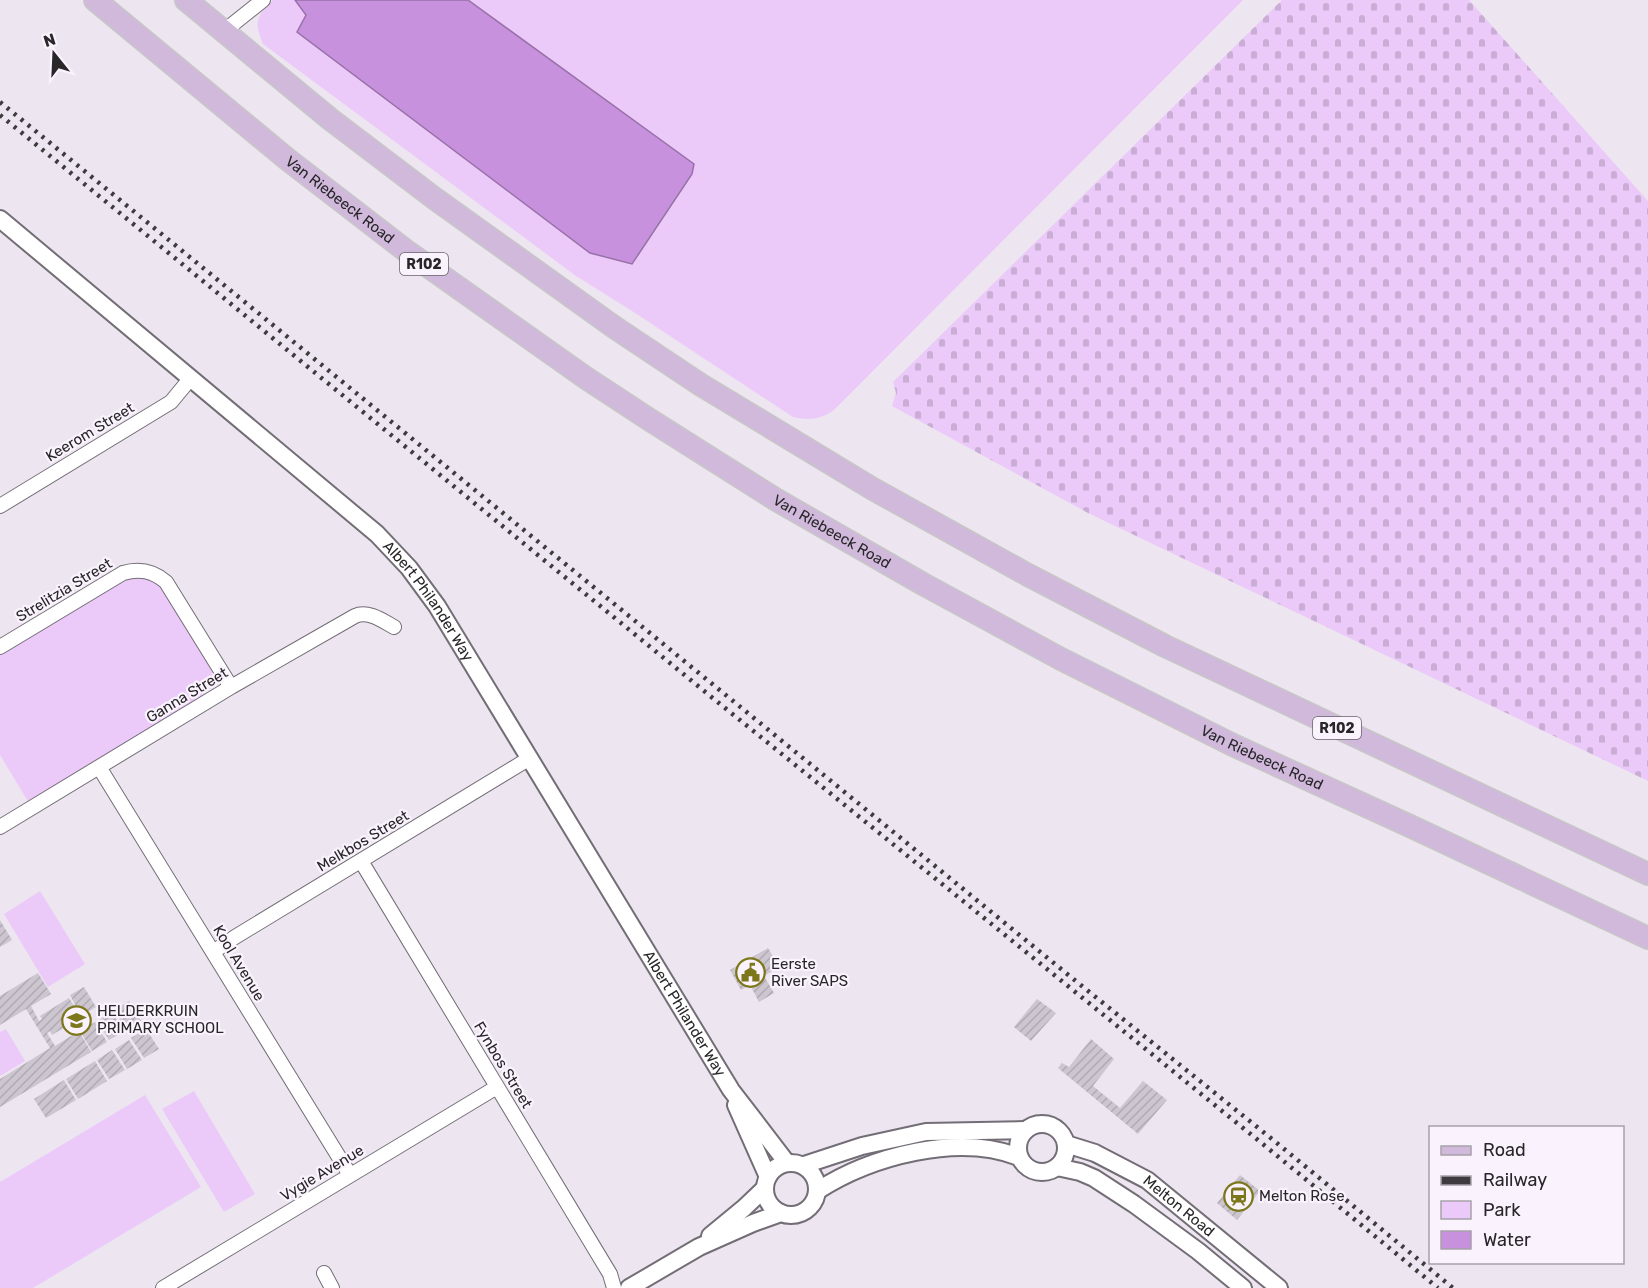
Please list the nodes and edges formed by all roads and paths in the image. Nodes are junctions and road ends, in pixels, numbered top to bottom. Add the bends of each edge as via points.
1 (95, 0) edge
2 (186, 0) edge
3 (263, 0) edge
4 (223, 32) junction
5 (0, 219) edge
6 (190, 379) junction
7 (0, 506) edge
8 (394, 627) dead end
9 (0, 647) edge
10 (231, 687) junction
11 (530, 758) junction
12 (99, 767) junction
13 (0, 826) edge
14 (361, 861) junction
15 (1648, 874) edge
16 (1648, 938) edge
17 (213, 952) junction
18 (497, 1087) junction
19 (731, 1090) junction
20 (1026, 1130) junction
21 (1066, 1144) junction
22 (1020, 1157) junction
23 (795, 1164) junction
24 (1057, 1167) junction
25 (350, 1176) junction
26 (766, 1182) junction
27 (818, 1191) junction
28 (781, 1213) junction
29 (699, 1247) junction
30 (324, 1273) dead end
31 (163, 1288) edge
32 (332, 1288) edge
33 (615, 1288) edge
34 (629, 1288) edge
35 (1243, 1288) edge
36 (1279, 1288) edge

1 - 16 main road, Van Riebeeck Road / R102 via 287,159 405,250 586,378 775,499 1071,664 1233,745
2 - 4 main road, R102
3 - 4 street
4 - 15 main road, R102 via 434,198 614,327 701,385 873,489 1166,646
5 - 6 street, Albert Philander Way
6 - 7 street, Keerom Street via 171,402
6 - 11 street, Albert Philander Way via 394,551 436,606
8 - 10 street, Ganna Street via 360,614
9 - 10 street, Strelitzia Street via 123,573 148,571 166,582
10 - 12 street, Ganna Street
11 - 14 street, Melkbos Street
11 - 19 street, Albert Philander Way
12 - 13 street, Ganna Street
12 - 17 street, Kool Avenue
14 - 17 street, Melkbos Street
14 - 18 street, Fynbos Street
17 - 25 street, Kool Avenue
18 - 25 street, Vygie Avenue
18 - 33 street, Fynbos Street
19 - 23 street, Albert Philander Way
19 - 26 street, Albert Philander Way
20 - 21 street via 1047,1124 1060,1131
20 - 22 street via 1018,1143
20 - 23 street via 926,1132
21 - 24 street via 1063,1161
21 - 36 street, Melton Road via 1095,1153 1147,1180
22 - 24 street via 1023,1164 1036,1172
22 - 27 street via 969,1148 911,1153 842,1176
23 - 26 street via 780,1165
23 - 27 street via 810,1170
24 - 35 street, Melton Road via 1094,1178 1134,1204
25 - 31 street, Vygie Avenue
26 - 28 street via 769,1203
26 - 29 street via 744,1208
27 - 28 street via 814,1202 802,1212
28 - 29 street
29 - 34 street
30 - 32 street

